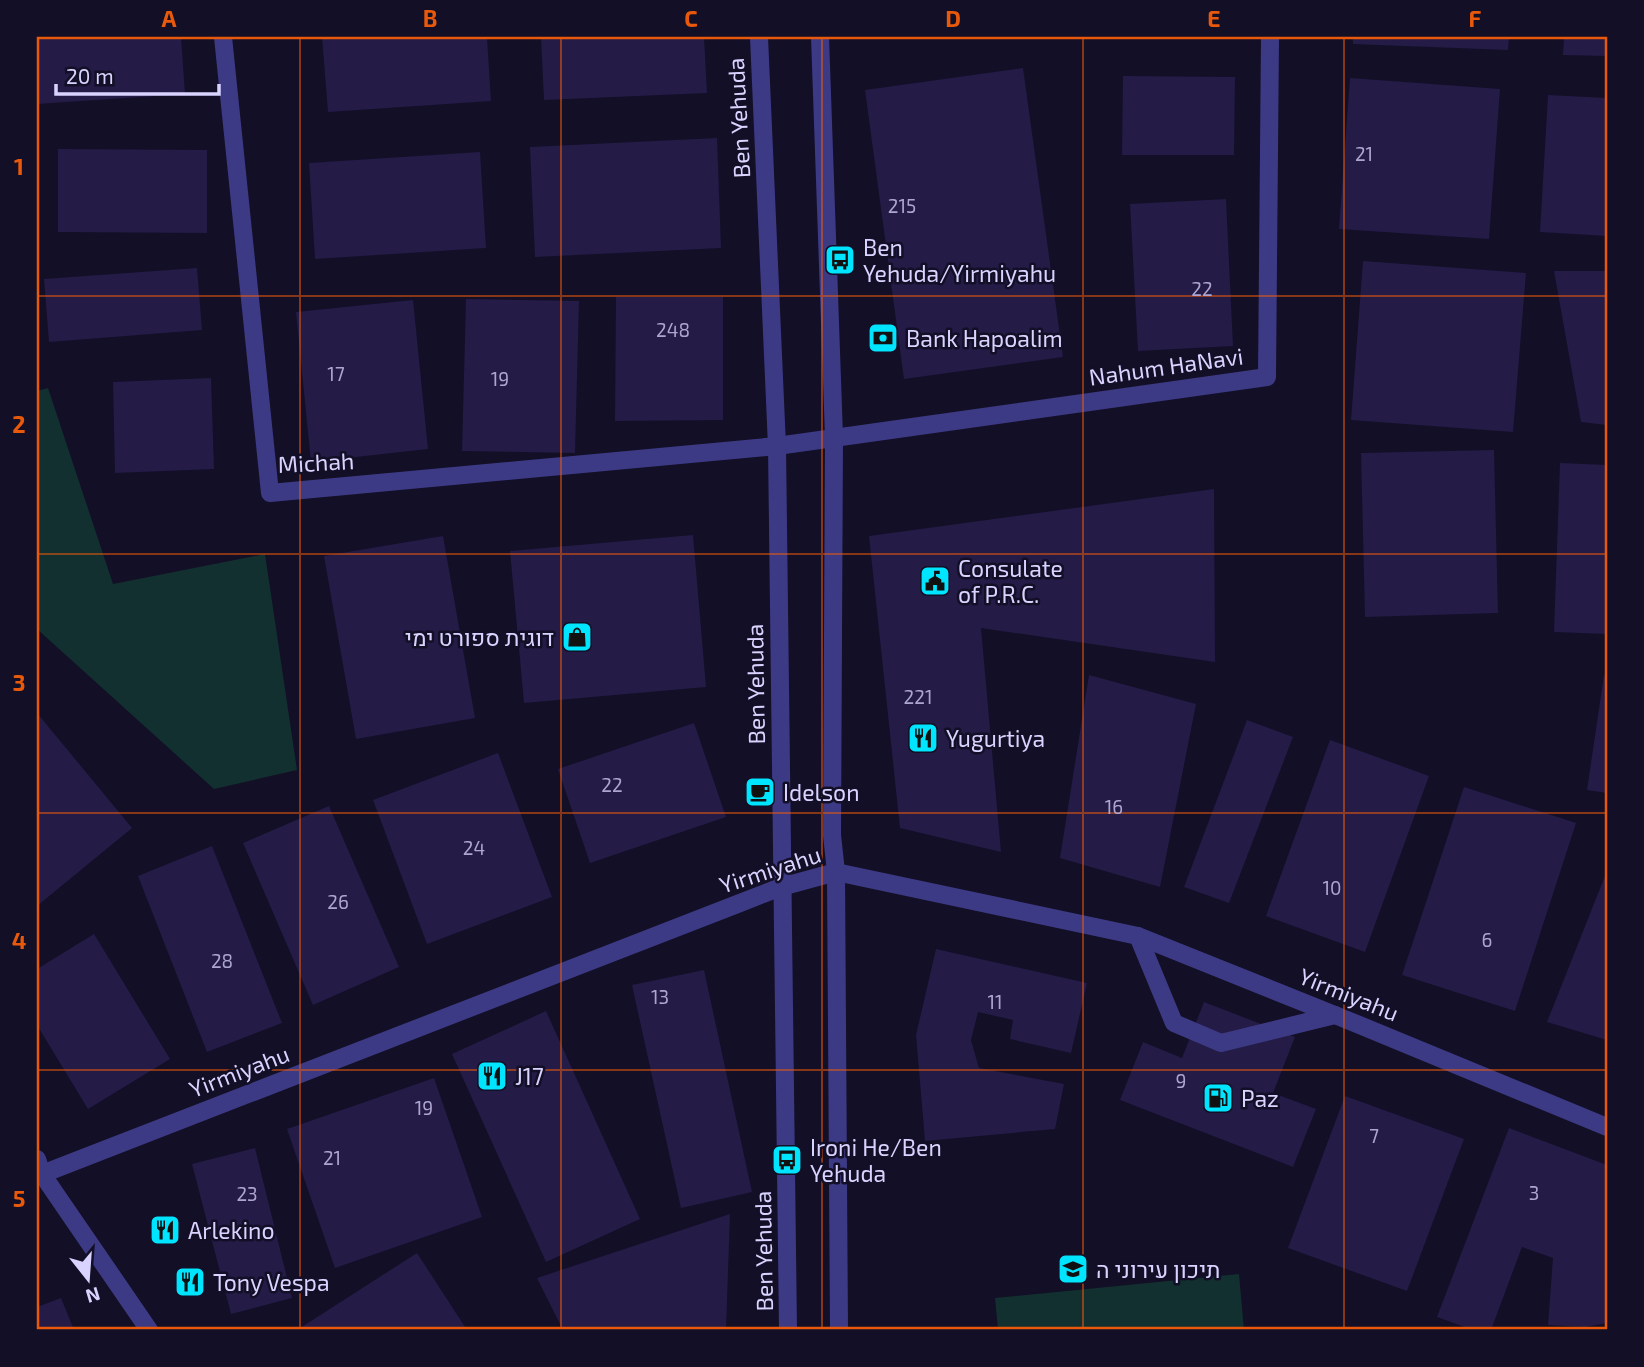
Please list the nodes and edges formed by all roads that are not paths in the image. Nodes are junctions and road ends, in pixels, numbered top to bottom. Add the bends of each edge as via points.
1 (223, 37) edge
2 (759, 37) edge
3 (820, 37) edge
4 (1270, 37) edge
5 (834, 437) junction
6 (777, 446) junction
7 (836, 872) junction
8 (781, 887) junction
9 (1138, 936) junction
10 (1335, 1015) junction
11 (1607, 1127) edge
12 (38, 1170) edge
13 (149, 1330) edge
14 (788, 1330) edge
15 (839, 1330) edge

1 - 6 street, Michah via 270,493
2 - 6 street, Ben Yehuda
3 - 5 street
4 - 5 street, Nahum HaNavi via 1267,377
5 - 6 street, Nahum HaNavi
5 - 7 street via 832,835
6 - 8 street, Ben Yehuda
7 - 8 street, Yirmiyahu
7 - 9 street, Yirmiyahu
7 - 15 street
8 - 12 street, Yirmiyahu
8 - 14 street, Ben Yehuda
9 - 10 street, Yirmiyahu
9 - 10 street via 1174,1023 1221,1043
10 - 11 street, Yirmiyahu
12 - 13 street

